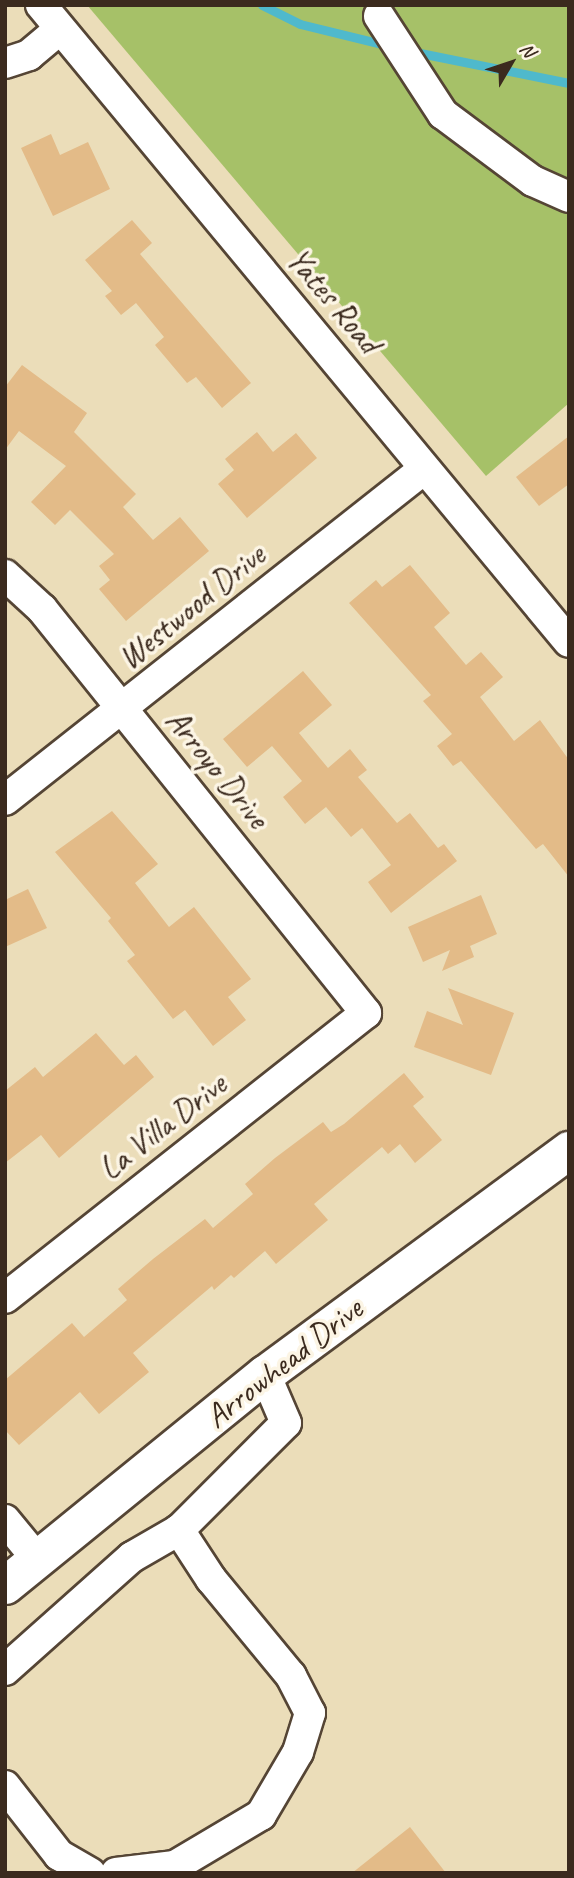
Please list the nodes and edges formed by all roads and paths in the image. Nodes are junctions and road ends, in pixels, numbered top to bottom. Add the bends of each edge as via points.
1 (41, 5) edge
2 (379, 16) dead end
3 (60, 29) junction
4 (5, 63) edge
5 (569, 197) edge
6 (424, 469) junction
7 (5, 575) edge
8 (569, 642) edge
9 (122, 710) junction
10 (5, 800) edge
11 (366, 1013) joint
12 (569, 1150) edge
13 (5, 1298) edge
14 (265, 1374) junction
15 (5, 1520) edge
16 (179, 1530) junction
17 (37, 1559) junction
18 (5, 1585) edge
19 (5, 1670) edge
20 (5, 1786) edge
21 (90, 1873) edge
22 (116, 1873) edge

1 - 3 street, Yates Road
2 - 5 street via 443,114 533,181
3 - 4 street via 29,55
3 - 6 street, Yates Road
6 - 8 street, Yates Road
6 - 9 street, Westwood Drive
7 - 9 street, Arroyo Drive via 42,610
9 - 10 street, Westwood Drive
9 - 11 street, Arroyo Drive
11 - 13 street, La Villa Drive
12 - 14 main road, Arrowhead Drive
14 - 16 street via 286,1423
14 - 17 main road, Arrowhead Drive
15 - 17 street
16 - 19 street via 132,1557
16 - 22 street via 211,1579 291,1676 310,1713 298,1752 261,1815 175,1866
17 - 18 main road, Arrowhead Drive
20 - 21 street via 59,1854

